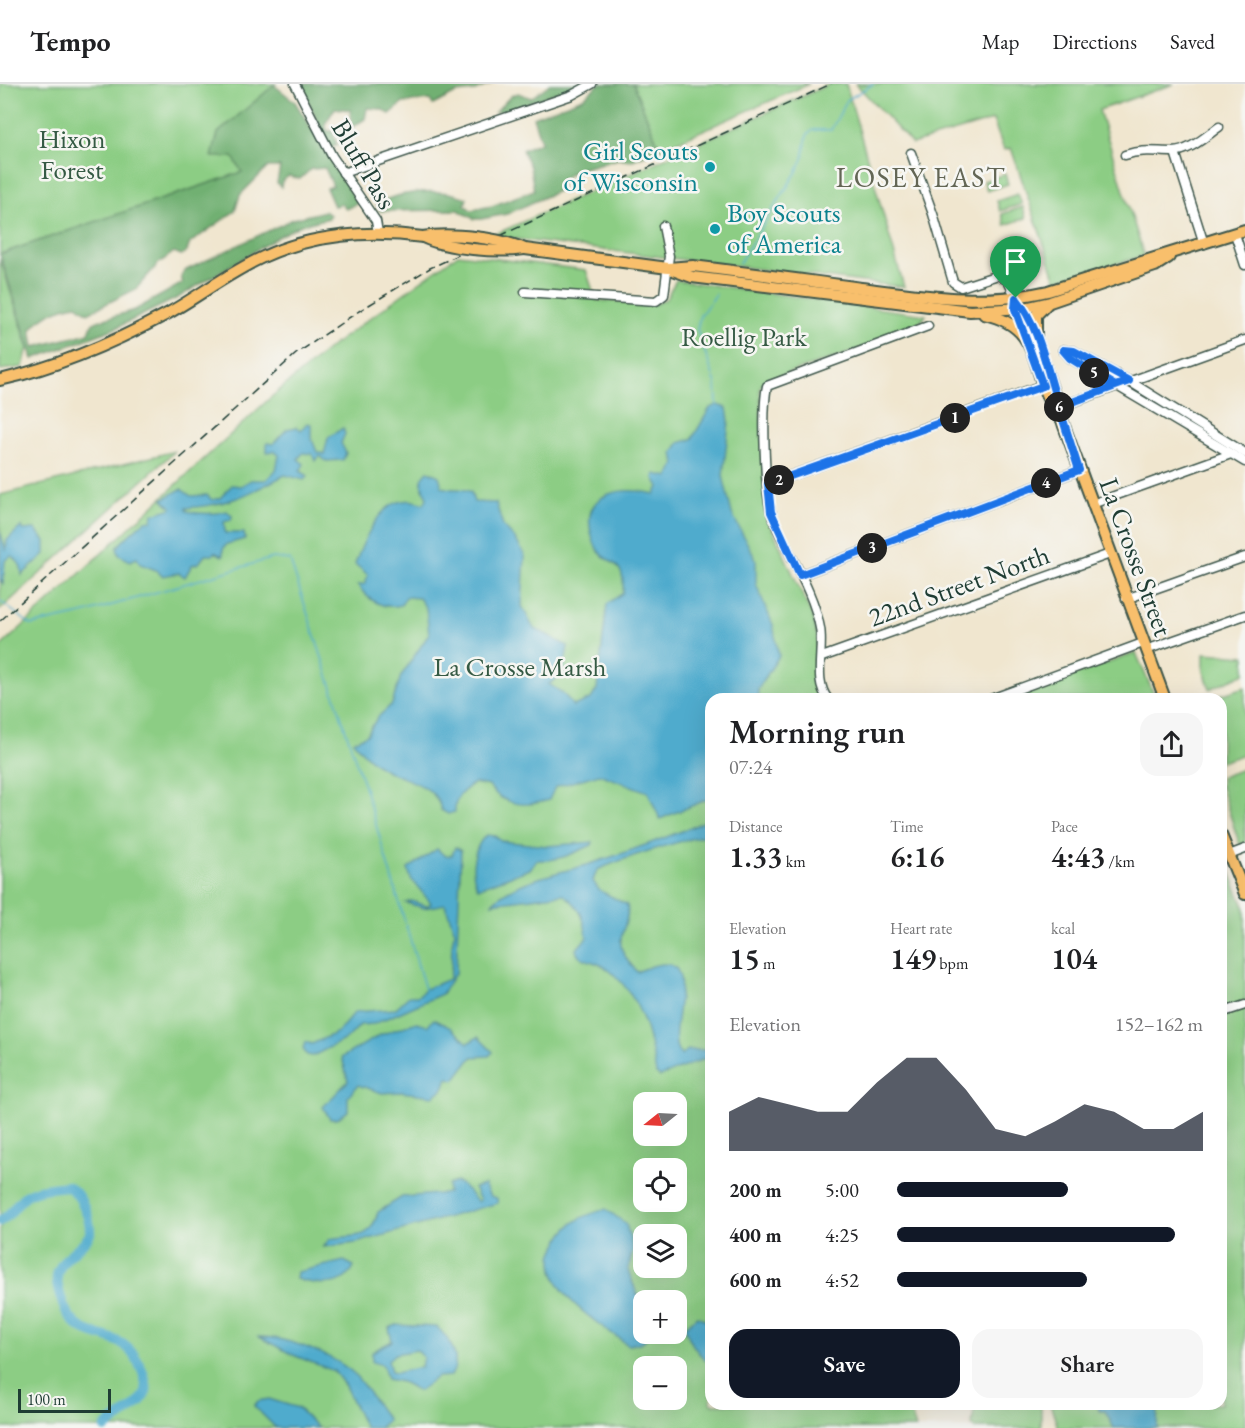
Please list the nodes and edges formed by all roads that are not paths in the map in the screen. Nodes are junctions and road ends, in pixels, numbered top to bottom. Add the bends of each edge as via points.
1 (295, 84) edge
2 (592, 84) edge
3 (1219, 127) dead end
4 (1175, 152) junction
5 (911, 153) dead end
6 (1125, 155) dead end
7 (343, 173) junction
8 (663, 226) dead end
9 (1240, 232) edge
10 (378, 233) junction
11 (1204, 244) junction
12 (1175, 254) junction
13 (1245, 265) edge
14 (668, 268) junction
15 (525, 292) dead end
16 (1050, 302) junction
17 (1018, 305) junction
18 (970, 311) junction
19 (927, 326) dead end
20 (1031, 338) junction
21 (1245, 340) edge
22 (0, 381) edge
23 (1129, 381) junction
24 (1043, 386) junction
25 (1115, 386) junction
26 (1059, 407) junction
27 (1064, 426) junction
28 (1243, 451) edge
29 (1229, 454) junction
30 (1245, 462) edge
31 (1079, 470) junction
32 (768, 484) junction
33 (1092, 504) junction
34 (1110, 554) junction
35 (1245, 557) edge
36 (800, 575) junction
37 (1126, 599) junction
38 (1245, 615) edge
39 (1144, 646) junction
40 (822, 657) junction
41 (825, 693) edge
42 (1008, 693) edge
43 (1163, 693) edge
44 (1245, 849) edge
45 (1227, 850) edge
46 (1229, 855) junction
47 (1245, 894) edge
48 (1245, 1005) edge
49 (1227, 1011) edge

1 - 7 street, Bluff Pass
2 - 7 street via 572,95
3 - 4 street
4 - 6 street via 1145,150
4 - 11 street
5 - 17 street via 952,282 961,287 998,275 1008,281
7 - 10 street, Bluff Pass via 376,221
8 - 14 street
9 - 11 main road
9 - 13 street
10 - 14 main road, bridge via 423,237 437,234
10 - 22 main road via 320,240 264,257 122,337
11 - 12 main road
12 - 16 main road via 1155,266
12 - 17 main road via 1152,258
14 - 15 street via 664,295 656,301
14 - 17 main road via 693,266
14 - 18 main road via 692,277
16 - 17 main road
16 - 20 main road via 1036,315
17 - 18 main road
17 - 20 main road
18 - 20 main road via 1006,320
19 - 32 street via 767,386
20 - 24 main road
20 - 26 main road, La Crosse Street via 1044,362
21 - 23 street
23 - 25 street
23 - 25 street via 1074,351 1063,350
23 - 28 street
24 - 27 main road
24 - 32 street
25 - 26 street
25 - 29 street
26 - 27 main road, La Crosse Street
27 - 31 main road, La Crosse Street
28 - 29 street
29 - 30 street
29 - 33 street
31 - 33 main road, La Crosse Street
31 - 36 street
32 - 36 street via 771,512
33 - 34 main road, La Crosse Street
34 - 37 main road, La Crosse Street
34 - 40 street, 22nd Street North
35 - 37 street
36 - 40 street via 816,613
37 - 39 main road, La Crosse Street
38 - 39 street
39 - 42 street
39 - 43 main road, La Crosse Street
40 - 41 street via 820,684
44 - 46 street
45 - 46 main road
46 - 47 main road
48 - 49 street

